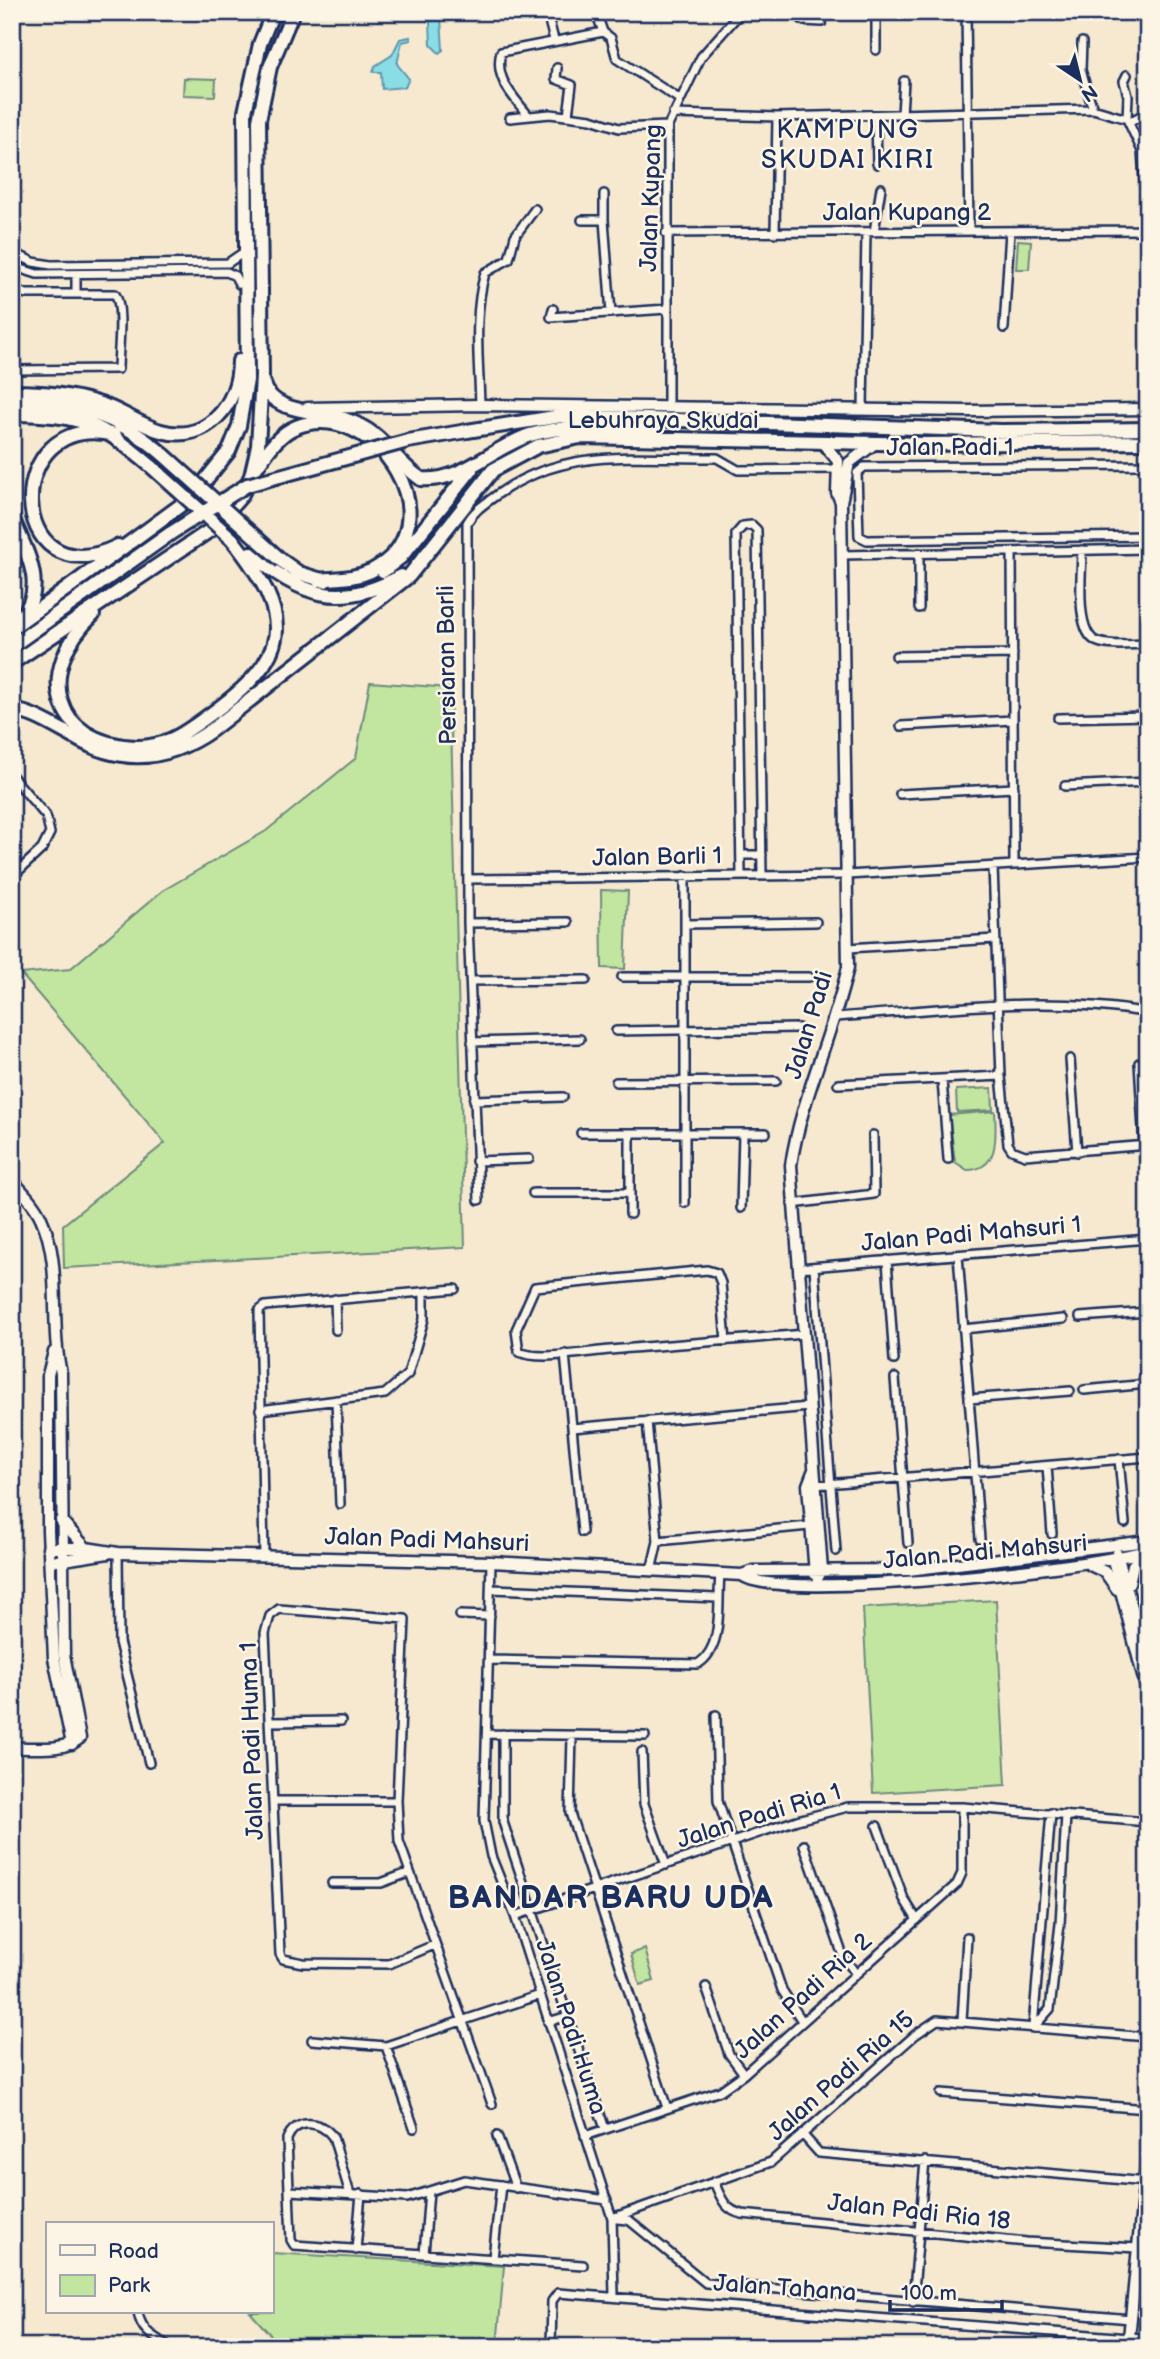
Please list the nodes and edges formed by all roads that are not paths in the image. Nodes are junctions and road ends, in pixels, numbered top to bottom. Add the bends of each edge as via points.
1 (273, 12) edge
2 (293, 12) edge
3 (596, 12) edge
4 (741, 12) edge
5 (794, 12) edge
6 (876, 12) edge
7 (966, 12) edge
8 (548, 13) edge
9 (530, 17) dead end
10 (822, 22) dead end
11 (603, 32) junction
12 (554, 40) junction
13 (1082, 42) dead end
14 (876, 50) dead end
15 (558, 68) dead end
16 (1127, 75) dead end
17 (904, 81) dead end
18 (680, 99) junction
19 (1093, 109) junction
20 (966, 110) junction
21 (1148, 111) edge
22 (527, 114) junction
23 (673, 114) junction
24 (902, 114) junction
25 (568, 116) junction
26 (876, 116) junction
27 (510, 117) dead end
28 (777, 117) junction
29 (1128, 121) junction
30 (668, 126) junction
31 (1145, 150) edge
32 (877, 164) dead end
33 (881, 188) dead end
34 (604, 194) dead end
35 (535, 209) dead end
36 (582, 220) dead end
37 (604, 220) junction
38 (1148, 230) edge
39 (969, 231) junction
40 (1010, 231) junction
41 (870, 232) junction
42 (666, 233) junction
43 (775, 233) junction
44 (245, 237) junction
45 (12, 252) edge
46 (241, 254) junction
47 (12, 266) edge
48 (76, 274) junction
49 (239, 284) junction
50 (12, 287) edge
51 (76, 294) junction
52 (553, 309) dead end
53 (667, 309) junction
54 (611, 313) junction
55 (1004, 328) dead end
56 (12, 370) edge
57 (262, 376) junction
58 (12, 392) edge
59 (12, 403) edge
60 (480, 405) junction
61 (668, 407) junction
62 (303, 408) junction
63 (863, 409) junction
64 (1148, 409) edge
65 (12, 414) edge
66 (720, 423) junction
67 (1148, 429) edge
68 (115, 435) junction
69 (822, 442) junction
70 (1148, 442) edge
71 (874, 443) junction
72 (30, 454) dead end
73 (486, 455) junction
74 (1148, 465) edge
75 (838, 469) junction
76 (251, 476) junction
77 (17, 495) dead end
78 (841, 502) junction
79 (12, 517) edge
80 (143, 533) junction
81 (1148, 536) edge
82 (232, 539) junction
83 (1148, 549) edge
84 (1082, 550) junction
85 (1012, 552) junction
86 (919, 553) junction
87 (842, 555) junction
88 (416, 567) junction
89 (318, 580) junction
90 (111, 598) junction
91 (919, 608) dead end
92 (12, 628) edge
93 (1148, 645) edge
94 (12, 646) edge
95 (1013, 654) junction
96 (896, 656) dead end
97 (12, 663) edge
98 (12, 710) edge
99 (1148, 716) edge
100 (1058, 718) dead end
101 (1013, 720) junction
102 (901, 726) dead end
103 (12, 776) edge
104 (1148, 782) edge
105 (1065, 786) dead end
106 (1014, 788) junction
107 (900, 794) dead end
108 (741, 855) junction
109 (762, 855) junction
110 (1148, 858) edge
111 (1014, 865) junction
112 (993, 867) junction
113 (741, 875) junction
114 (762, 875) junction
115 (847, 875) junction
116 (685, 876) junction
117 (12, 877) edge
118 (468, 879) junction
119 (568, 922) dead end
120 (816, 922) dead end
121 (468, 923) junction
122 (685, 924) junction
123 (995, 939) junction
124 (848, 948) junction
125 (685, 976) junction
126 (622, 977) dead end
127 (809, 977) dead end
128 (586, 980) dead end
129 (471, 981) junction
130 (999, 1007) junction
131 (1148, 1013) edge
132 (837, 1017) junction
133 (798, 1028) dead end
134 (685, 1030) junction
135 (616, 1031) dead end
136 (580, 1039) dead end
137 (472, 1042) junction
138 (1070, 1059) dead end
139 (1139, 1063) dead end
140 (1001, 1076) junction
141 (942, 1080) junction
142 (685, 1081) junction
143 (776, 1081) dead end
144 (616, 1082) dead end
145 (838, 1084) dead end
146 (563, 1097) dead end
147 (474, 1100) junction
148 (581, 1133) dead end
149 (630, 1133) junction
150 (743, 1133) junction
151 (766, 1133) dead end
152 (686, 1134) junction
153 (873, 1135) dead end
154 (1146, 1146) edge
155 (1077, 1152) junction
156 (529, 1159) dead end
157 (948, 1159) dead end
158 (476, 1161) junction
159 (12, 1180) edge
160 (629, 1193) junction
161 (533, 1194) dead end
162 (479, 1200) dead end
163 (685, 1203) dead end
164 (792, 1204) junction
165 (741, 1208) dead end
166 (630, 1214) dead end
167 (1148, 1239) edge
168 (958, 1255) junction
169 (887, 1260) junction
170 (814, 1267) junction
171 (798, 1268) junction
172 (455, 1289) dead end
173 (424, 1293) junction
174 (335, 1299) junction
175 (1148, 1312) edge
176 (1080, 1317) dead end
177 (1063, 1319) dead end
178 (964, 1329) junction
179 (336, 1330) dead end
180 (803, 1334) junction
181 (726, 1341) junction
182 (55, 1348) junction
183 (565, 1354) junction
184 (894, 1360) dead end
185 (895, 1378) dead end
186 (1148, 1384) edge
187 (1084, 1390) dead end
188 (1070, 1391) dead end
189 (969, 1399) junction
190 (336, 1400) junction
191 (809, 1407) junction
192 (260, 1410) junction
193 (647, 1421) junction
194 (572, 1427) junction
195 (1148, 1457) edge
196 (1119, 1459) junction
197 (1047, 1465) junction
198 (974, 1469) junction
199 (901, 1475) junction
200 (832, 1483) junction
201 (812, 1485) junction
202 (340, 1504) dead end
203 (61, 1520) junction
204 (1125, 1523) dead end
205 (804, 1527) junction
206 (582, 1532) dead end
207 (1052, 1534) dead end
208 (980, 1539) dead end
209 (659, 1541) junction
210 (908, 1542) dead end
211 (1135, 1545) junction
212 (811, 1547) junction
213 (1147, 1547) edge
214 (48, 1548) junction
215 (62, 1548) junction
216 (836, 1551) dead end
217 (86, 1553) junction
218 (114, 1553) junction
219 (1060, 1554) junction
220 (264, 1555) junction
221 (1116, 1558) junction
222 (63, 1561) junction
223 (49, 1562) junction
224 (491, 1562) junction
225 (1084, 1564) junction
226 (782, 1570) junction
227 (651, 1571) junction
228 (818, 1572) junction
229 (720, 1574) junction
230 (743, 1575) junction
231 (65, 1581) junction
232 (753, 1581) junction
233 (875, 1583) junction
234 (491, 1589) junction
235 (1125, 1594) junction
236 (717, 1598) junction
237 (460, 1615) dead end
238 (490, 1616) junction
239 (489, 1660) junction
240 (1148, 1664) edge
241 (1148, 1695) edge
242 (716, 1715) dead end
243 (341, 1721) dead end
244 (270, 1722) junction
245 (487, 1734) junction
246 (503, 1734) junction
247 (572, 1735) junction
248 (645, 1736) dead end
249 (72, 1744) junction
250 (12, 1748) edge
251 (642, 1752) dead end
252 (149, 1763) dead end
253 (274, 1801) junction
254 (397, 1801) junction
255 (962, 1807) junction
256 (1051, 1813) junction
257 (1066, 1815) junction
258 (1148, 1822) edge
259 (877, 1826) dead end
260 (1051, 1832) junction
261 (1065, 1833) junction
262 (733, 1842) junction
263 (804, 1845) dead end
264 (666, 1865) junction
265 (408, 1873) junction
266 (332, 1883) dead end
267 (597, 1889) junction
268 (533, 1910) junction
269 (515, 1916) junction
270 (918, 1920) junction
271 (967, 1937) dead end
272 (434, 1945) junction
273 (856, 1974) junction
274 (706, 1987) dead end
275 (540, 1995) junction
276 (568, 2015) junction
277 (464, 2020) junction
278 (802, 2021) junction
279 (961, 2021) junction
280 (548, 2022) junction
281 (1033, 2028) junction
282 (1148, 2037) edge
283 (312, 2040) dead end
284 (386, 2046) junction
285 (744, 2074) junction
286 (941, 2092) dead end
287 (492, 2104) dead end
288 (667, 2108) junction
289 (1148, 2109) edge
290 (414, 2128) dead end
291 (605, 2129) junction
292 (803, 2135) junction
293 (497, 2136) dead end
294 (585, 2136) junction
295 (1148, 2146) edge
296 (925, 2161) junction
297 (1146, 2181) edge
298 (714, 2182) junction
299 (501, 2185) junction
300 (516, 2188) junction
301 (290, 2191) junction
302 (429, 2191) junction
303 (350, 2194) junction
304 (361, 2194) junction
305 (607, 2200) junction
306 (612, 2218) junction
307 (919, 2231) junction
308 (1138, 2248) junction
309 (356, 2250) junction
310 (424, 2254) junction
311 (493, 2258) junction
312 (583, 2265) dead end
313 (614, 2295) junction
314 (913, 2302) junction
315 (138, 2314) edge
316 (1131, 2319) junction
317 (1129, 2338) junction
318 (1148, 2340) edge
319 (170, 2347) edge
320 (551, 2347) edge

1 - 44 highway via 260,44 245,112
2 - 57 highway via 270,67 259,120
3 - 11 street
4 - 18 street, Jalan Kupang via 701,57
5 - 10 street via 804,21
6 - 14 street
7 - 20 street
8 - 9 street
8 - 12 street
11 - 12 street
11 - 18 street via 611,37 617,59 624,66
12 - 22 street via 504,49 499,55 504,84
13 - 19 street via 1081,69
15 - 25 street via 556,79 572,85
16 - 29 street
17 - 24 street
18 - 23 street, Jalan Kupang
19 - 20 street
19 - 29 street
20 - 24 street
20 - 39 street
21 - 29 street
22 - 25 street
22 - 27 street
23 - 28 street
23 - 30 street, Jalan Kupang
24 - 26 street
25 - 30 street via 619,128
26 - 28 street
26 - 32 street
28 - 43 street
29 - 31 street
30 - 42 street, Jalan Kupang
31 - 38 street
33 - 41 street
34 - 37 street
35 - 60 street via 515,236 509,259 485,273 480,290
36 - 37 street
37 - 54 street
38 - 40 street, Jalan Kupang 2
39 - 40 street, Jalan Kupang 2
39 - 41 street, Jalan Kupang 2
40 - 55 street
41 - 43 street, Jalan Kupang 2
41 - 63 street
42 - 43 street, Jalan Kupang 2
42 - 53 street, Jalan Kupang
44 - 46 highway
44 - 80 highway via 247,380 239,426 211,477
45 - 46 street via 51,265 228,263
46 - 49 highway
47 - 48 street via 37,274
48 - 49 street via 227,272
48 - 51 street
49 - 58 highway via 239,376 226,409 204,428 164,432 98,403
50 - 51 street via 26,294
51 - 56 street via 118,296 118,369
52 - 54 street via 551,317
53 - 54 street
53 - 61 street, Jalan Kupang
57 - 62 highway via 266,393 279,405
57 - 76 highway via 261,425
59 - 89 highway, bridge via 93,411 132,430 282,561
60 - 61 street
60 - 62 street
61 - 63 street
62 - 73 highway via 364,426 380,436 421,479 444,478
63 - 64 street
65 - 68 highway via 74,417
66 - 67 highway, Lebuhraya Skudai via 1002,431
66 - 73 highway via 700,428 556,429
66 - 94 highway, Lebuhraya Skudai, bridge via 561,416 408,441 247,485
68 - 72 highway via 62,433
68 - 82 highway, bridge
69 - 71 highway, Lebuhraya Skudai
69 - 75 street, Jalan Padi via 836,455
69 - 88 highway, Lebuhraya Skudai via 580,437 553,441 493,470
70 - 71 highway, Lebuhraya Skudai
71 - 78 street, Jalan Padi via 849,463
73 - 89 highway via 458,482 392,565 348,583
74 - 81 street, Jalan Padi 1 via 864,467 857,473 857,497 859,536 867,540
75 - 78 street, Jalan Padi
75 - 118 street, Persiaran Barli via 738,470 717,458 568,461 536,472 483,505 467,523
76 - 89 highway via 287,432 306,424 327,423 349,427 400,473 409,506 395,550 362,574
76 - 90 highway via 236,503 212,529
77 - 80 highway via 21,513 36,538 62,555 93,555
78 - 87 street, Jalan Padi
79 - 92 highway via 35,581 30,605
80 - 92 highway
82 - 88 highway via 276,575 318,594 338,597 374,589
82 - 90 highway via 267,588 275,626 271,649 244,690 169,742 139,747 112,744 72,721 62,705 59,665 71,642
83 - 84 street
84 - 85 street
84 - 93 street via 1085,632 1102,644
85 - 86 street
85 - 95 street
86 - 87 street
86 - 91 street
87 - 115 street, Jalan Padi
88 - 98 highway, Lebuhraya Skudai via 213,729 173,752 135,758 105,753 38,718
90 - 97 highway
95 - 96 street
95 - 101 street
99 - 100 street
101 - 102 street
101 - 106 street
103 - 117 street via 46,816 50,833 42,849
104 - 105 street
106 - 107 street
106 - 111 street
108 - 109 street
108 - 109 street via 736,534 743,526 752,525 757,530
108 - 113 street
109 - 114 street
110 - 111 street, Jalan Barli 1
111 - 112 street, Jalan Barli 1
112 - 115 street, Jalan Barli 1
112 - 123 street
113 - 114 street, Jalan Barli 1
113 - 116 street, Jalan Barli 1
114 - 115 street, Jalan Barli 1
115 - 124 street, Jalan Padi
116 - 118 street, Jalan Barli 1
116 - 122 street
118 - 121 street, Persiaran Barli
119 - 121 street
120 - 122 street
121 - 129 street, Persiaran Barli
122 - 125 street
123 - 124 street
123 - 130 street
124 - 132 street, Jalan Padi
125 - 126 street
125 - 127 street
125 - 134 street
128 - 129 street
129 - 137 street, Persiaran Barli
130 - 131 street via 1079,1004
130 - 132 street
130 - 140 street
132 - 164 street, Jalan Padi via 795,1136
133 - 134 street
134 - 135 street
134 - 142 street
136 - 137 street
137 - 147 street, Persiaran Barli
138 - 155 street
139 - 154 street
140 - 141 street
140 - 155 street via 1004,1137 1012,1150 1025,1155
141 - 145 street
141 - 157 street
142 - 143 street
142 - 144 street
142 - 152 street
146 - 147 street
147 - 158 street, Persiaran Barli
148 - 149 street
149 - 152 street
149 - 160 street
150 - 151 street
150 - 152 street
150 - 165 street
152 - 163 street
153 - 164 street via 874,1194
154 - 155 street
156 - 158 street
158 - 162 street, Persiaran Barli
159 - 182 street via 41,1216 47,1233
160 - 161 street
160 - 166 street
164 - 171 street, Jalan Padi
167 - 168 street, Jalan Padi Mahsuri 1
168 - 169 street, Jalan Padi Mahsuri 1
168 - 178 street
169 - 170 street, Jalan Padi Mahsuri 1
169 - 184 street
170 - 171 street, Jalan Padi Mahsuri 1
170 - 200 street
171 - 180 street, Jalan Padi
172 - 173 street
173 - 174 street
173 - 190 street via 425,1319 408,1374 386,1394
174 - 179 street
174 - 192 street via 265,1306 259,1311
175 - 176 street
177 - 178 street
178 - 189 street
180 - 181 street
180 - 191 street, Jalan Padi
181 - 183 street
181 - 183 street via 721,1283 717,1273 707,1270 535,1286 516,1331 519,1352
182 - 203 street via 61,1373
182 - 214 street via 48,1374
183 - 194 street
185 - 199 street
186 - 187 street
188 - 189 street
189 - 198 street
190 - 192 street
190 - 202 street
191 - 193 street
191 - 201 street, Jalan Padi
192 - 220 street
193 - 194 street
193 - 209 street
194 - 206 street
195 - 196 street
196 - 197 street
196 - 204 street
197 - 198 street
197 - 207 street
198 - 199 street
198 - 208 street
199 - 200 street
199 - 210 street
200 - 201 street
200 - 216 street
201 - 205 street, Jalan Padi
201 - 228 street, Jalan Padi
203 - 215 street
203 - 217 street
205 - 209 street
205 - 212 street, Jalan Padi
209 - 227 street
211 - 213 street, Jalan Padi Mahsuri
211 - 219 street, Jalan Padi Mahsuri
211 - 221 street
212 - 226 street via 803,1560
212 - 228 street, Jalan Padi
213 - 221 street, Jalan Padi Mahsuri
213 - 235 street via 1133,1565
214 - 215 street, Jalan Padi Mahsuri
214 - 223 street
215 - 217 street, Jalan Padi Mahsuri
215 - 222 street
217 - 218 street, Jalan Padi Mahsuri
217 - 222 street, Jalan Padi Mahsuri
217 - 231 street
218 - 220 street, Jalan Padi Mahsuri
218 - 252 street via 119,1642
219 - 221 street
219 - 228 street, Jalan Padi Mahsuri via 908,1570
220 - 224 street, Jalan Padi Mahsuri
221 - 225 street, Jalan Padi Mahsuri
221 - 235 street
222 - 223 street, Jalan Padi Mahsuri
222 - 231 street
223 - 249 street via 57,1680
224 - 227 street, Jalan Padi Mahsuri
224 - 234 street, Jalan Padi Huma
225 - 233 street, Jalan Padi Mahsuri
225 - 235 street via 1105,1572
226 - 228 street, Jalan Padi Mahsuri
226 - 230 street, Jalan Padi Mahsuri
227 - 229 street, Jalan Padi Mahsuri
228 - 232 street via 811,1580
228 - 233 street
229 - 230 street, Jalan Padi Mahsuri
229 - 236 street
230 - 232 street, Jalan Padi Mahsuri
231 - 249 street via 64,1655 80,1733
232 - 233 street, Jalan Padi Mahsuri
234 - 236 street, Jalan Padi Mahsuri
234 - 238 street, Jalan Padi Huma
235 - 240 street
235 - 241 street
236 - 239 street via 715,1640 704,1660 691,1666
237 - 238 street
238 - 239 street, Jalan Padi Huma
239 - 245 street, Jalan Padi Huma
242 - 262 street via 718,1801
243 - 244 street
244 - 253 street, Jalan Padi Huma 1
244 - 254 street, Jalan Padi Huma 1 via 265,1633 270,1616 279,1609 405,1619
245 - 246 street
245 - 269 street, Jalan Padi Huma via 484,1821 491,1856
246 - 247 street
246 - 268 street, Jalan Padi Huma via 503,1822
247 - 248 street
247 - 267 street via 570,1813
249 - 250 street
251 - 264 street via 644,1804
253 - 254 street
253 - 272 street, Jalan Padi Huma 1 via 283,1959 389,1964
254 - 265 street via 397,1828
255 - 256 street, Jalan Padi Ria 1
255 - 262 street, Jalan Padi Ria 1 via 848,1807
255 - 270 street, Jalan Padi Ria 2 via 960,1879
256 - 257 street, Jalan Padi Ria 1
256 - 260 street
257 - 258 street, Jalan Padi Ria 1
257 - 261 street
259 - 270 street via 904,1899
260 - 261 street
260 - 281 street
261 - 281 street via 1050,2009
262 - 264 street, Jalan Padi Ria 1
262 - 278 street via 782,1990
263 - 273 street via 843,1955
264 - 267 street, Jalan Padi Ria 1
265 - 266 street via 381,1883
265 - 272 street
267 - 268 street, Jalan Padi Ria 1
267 - 288 street
268 - 269 street, Jalan Padi Ria 1
268 - 276 street, Jalan Padi Huma
269 - 275 street, Jalan Padi Huma
270 - 273 street, Jalan Padi Ria 2
271 - 279 street
272 - 277 street
273 - 278 street, Jalan Padi Ria 2
274 - 285 street via 729,2054
275 - 277 street
275 - 280 street, Jalan Padi Huma
276 - 280 street
276 - 291 street, Jalan Padi Huma
277 - 284 street
277 - 287 street
278 - 285 street, Jalan Padi Ria 2
279 - 281 street, Jalan Padi Ria 15
279 - 292 street, Jalan Padi Ria 15 via 932,2022
280 - 294 street, Jalan Padi Huma
281 - 282 street, Jalan Padi Ria 15
283 - 284 street
284 - 290 street
285 - 288 street, Jalan Padi Ria 2 via 720,2091
286 - 289 street
288 - 291 street, Jalan Padi Ria 2
291 - 294 street, Jalan Padi Ria 2
292 - 296 street via 819,2153
292 - 298 street, Jalan Padi Ria 15 via 771,2162
293 - 300 street
294 - 305 street, Jalan Padi Huma
295 - 297 street
296 - 297 street
296 - 307 street
297 - 308 street
298 - 306 street, Jalan Padi Ria 15
298 - 307 street, Jalan Padi Ria 18 via 723,2203 736,2213
299 - 300 street
299 - 302 street via 464,2180
299 - 311 street
300 - 305 street
301 - 303 street
301 - 303 street via 287,2139 298,2125 316,2125 333,2137
301 - 309 street via 292,2244
302 - 304 street via 407,2198
302 - 310 street
303 - 304 street
304 - 309 street
305 - 306 street, Jalan Padi Huma
306 - 313 street, Jalan Padi Huma
306 - 314 street via 629,2220 706,2283
307 - 308 street, Jalan Padi Ria 18
307 - 314 street
308 - 316 street
309 - 310 street
310 - 311 street
311 - 312 street
313 - 317 street, Jalan Tahana
313 - 320 street, Jalan Tahana via 554,2295
314 - 316 street
315 - 319 street via 146,2332
316 - 317 street
317 - 318 street, Jalan Tahana

